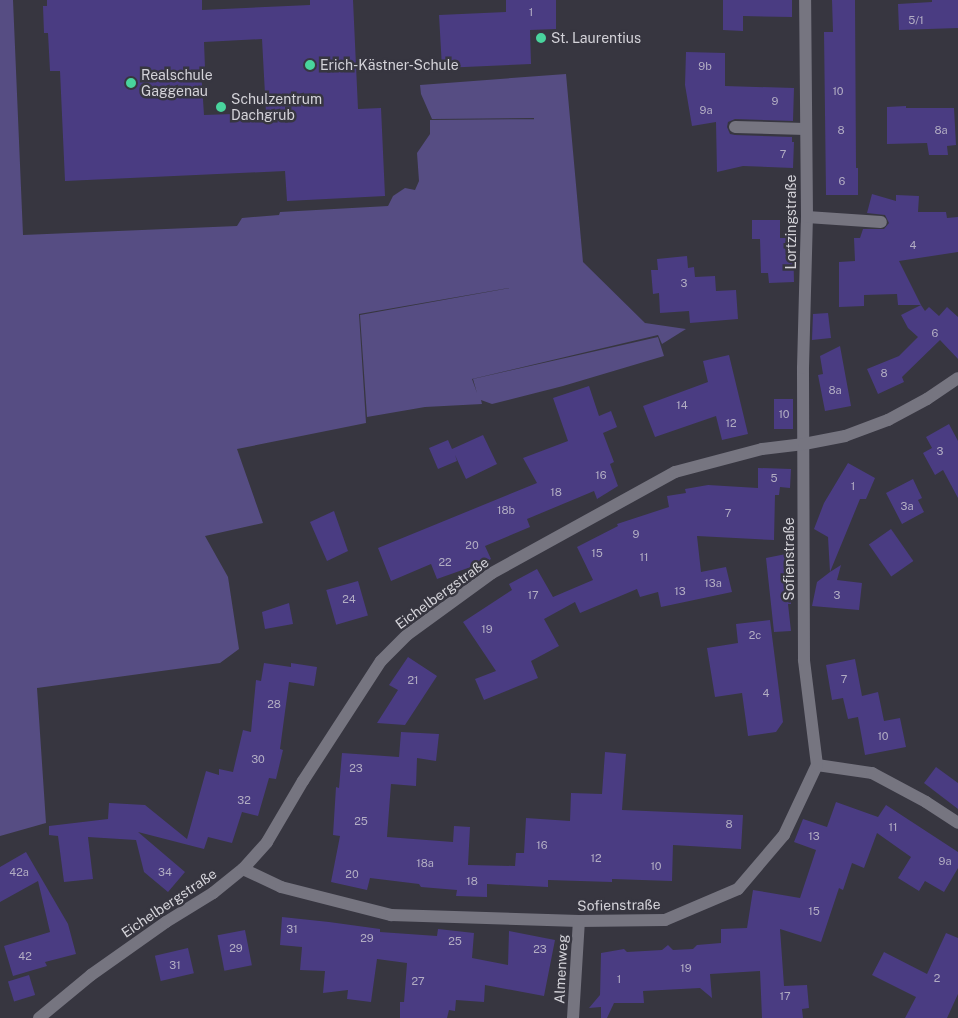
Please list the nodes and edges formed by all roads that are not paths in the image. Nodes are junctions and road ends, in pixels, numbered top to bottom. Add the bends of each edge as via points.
1 (805, 0) edge
2 (735, 127) dead end
3 (805, 128) junction
4 (807, 217) junction
5 (881, 222) dead end
6 (957, 380) edge
7 (804, 444) junction
8 (817, 766) junction
9 (958, 823) edge
10 (243, 870) junction
11 (579, 921) junction
12 (39, 1018) edge
13 (573, 1018) edge

1 - 3 street, Lortzingstraße
2 - 3 street
3 - 4 street, Lortzingstraße
4 - 5 street
4 - 7 street, Lortzingstraße
6 - 7 street, Eichelbergstraße via 888,420 845,436
7 - 8 street, Sofienstraße via 804,660
7 - 10 street, Eichelbergstraße via 762,449 674,472 492,573 407,635 382,661 266,842
8 - 9 street via 872,773
8 - 11 street, Sofienstraße via 784,836 738,889 665,920
10 - 11 street, Sofienstraße via 281,888 391,915
10 - 12 street, Eichelbergstraße via 91,975
11 - 13 street, Almenweg

